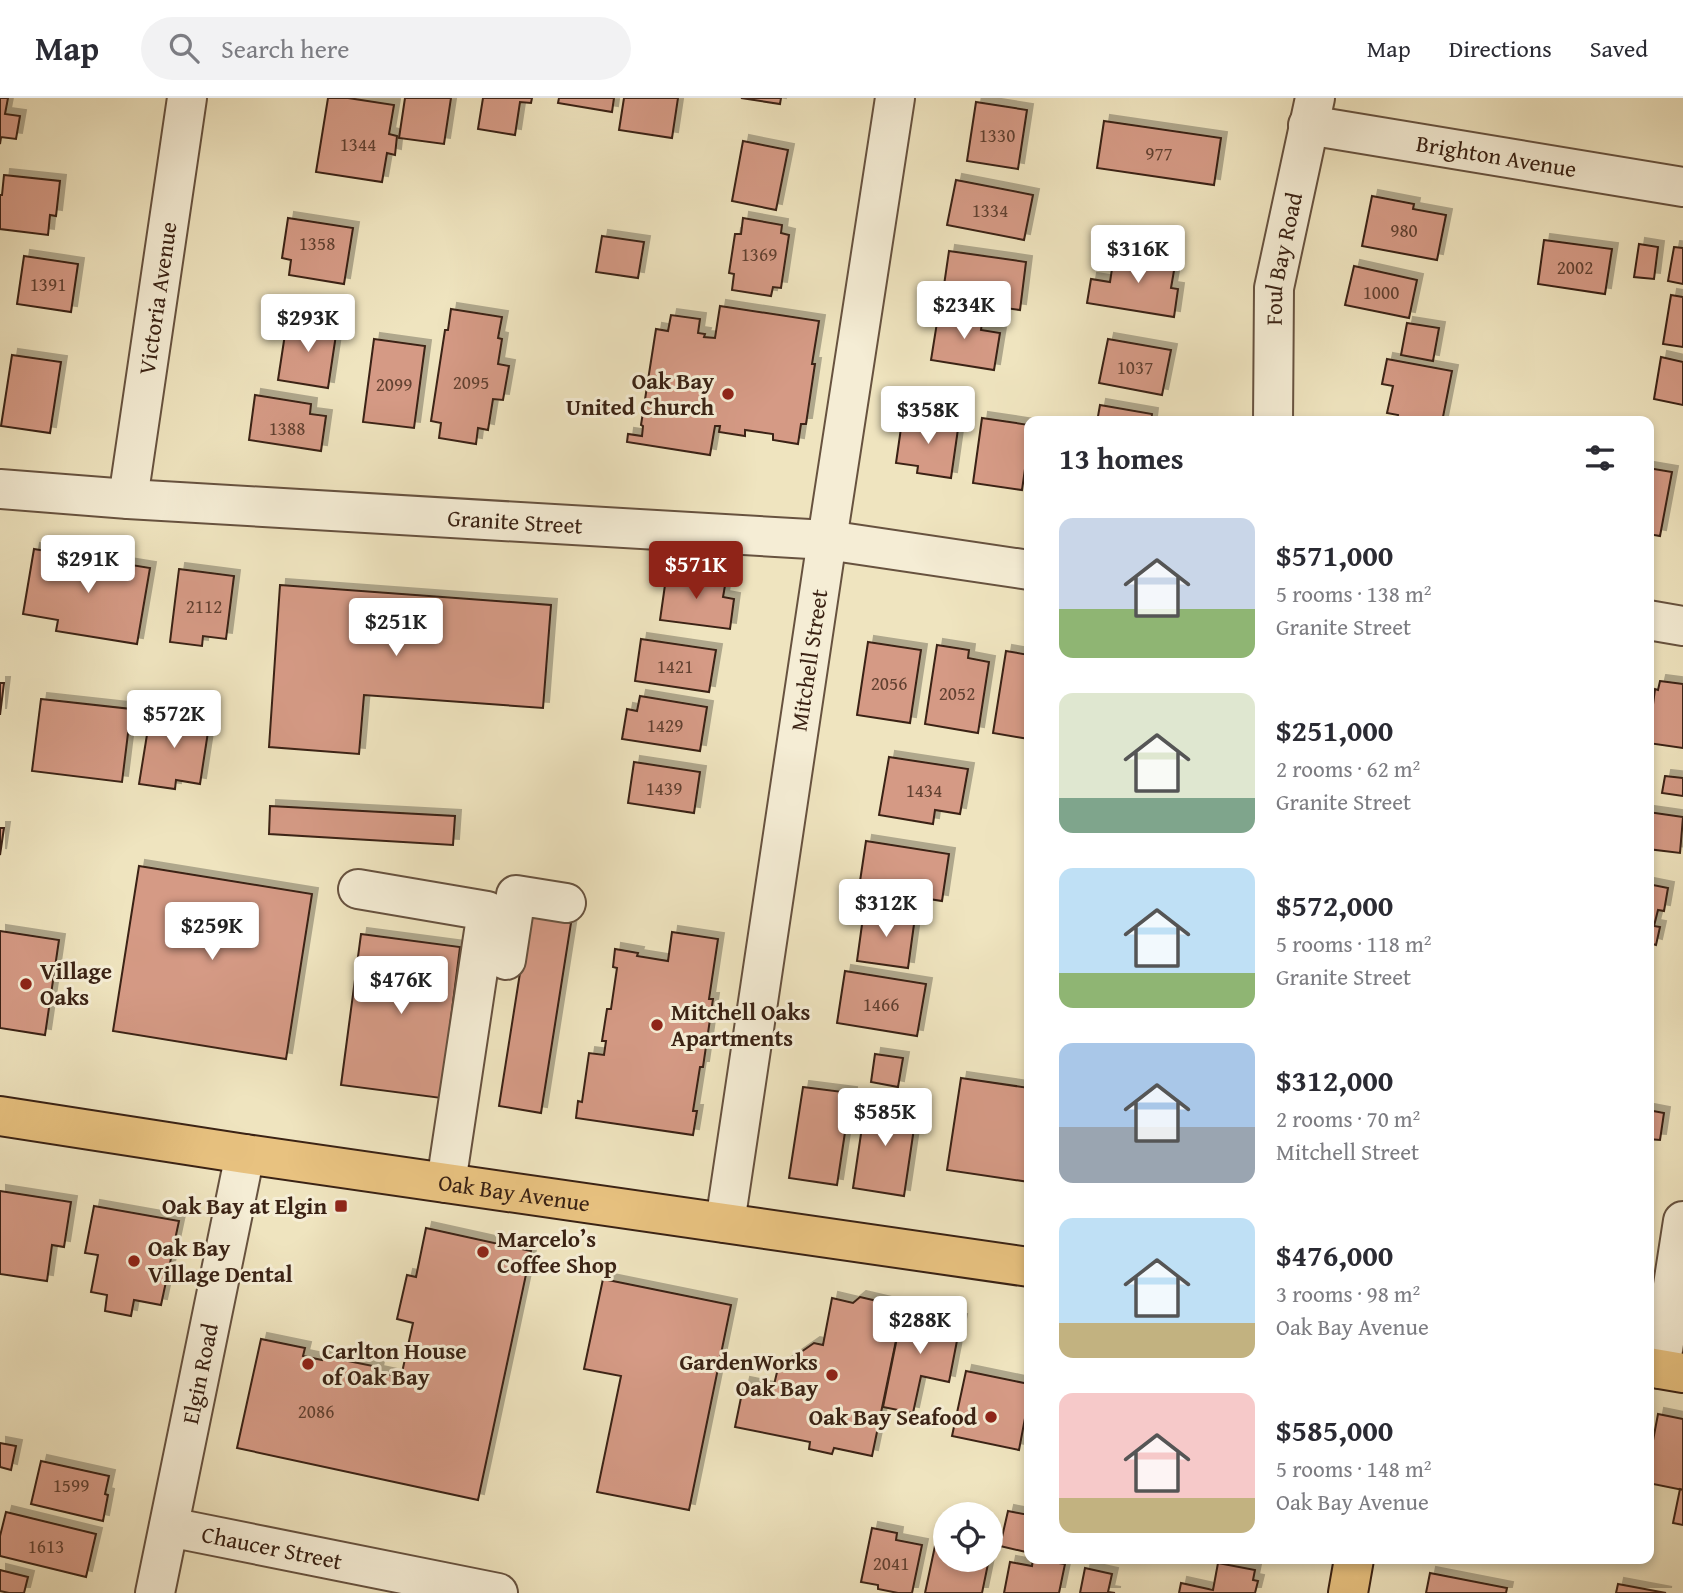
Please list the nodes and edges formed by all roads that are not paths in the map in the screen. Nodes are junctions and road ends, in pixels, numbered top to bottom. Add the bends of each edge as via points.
1 (187, 98) edge
2 (895, 98) edge
3 (1312, 111) edge
4 (1683, 187) edge
5 (1273, 416) edge
6 (0, 489) edge
7 (128, 499) junction
8 (827, 540) junction
9 (1024, 569) edge
10 (1654, 621) edge
11 (1683, 626) edge
12 (358, 889) dead end
13 (566, 903) dead end
14 (0, 1116) edge
15 (244, 1154) junction
16 (460, 1185) junction
17 (1683, 1221) edge
18 (725, 1223) junction
19 (1024, 1266) edge
20 (1664, 1369) edge
21 (169, 1527) junction
22 (1353, 1564) edge
23 (155, 1593) edge
24 (498, 1593) edge
25 (1348, 1593) edge

1 - 7 street, Victoria Avenue
2 - 8 street, Mitchell Street
3 - 4 street, Brighton Avenue
3 - 5 street, Foul Bay Road via 1274,288
6 - 7 street, Granite Street
7 - 8 street, Granite Street
8 - 9 street, Granite Street
8 - 18 street, Mitchell Street
10 - 11 street
12 - 16 street via 487,911
13 - 16 street via 516,895
14 - 15 main road, Oak Bay Avenue
15 - 16 main road, Oak Bay Avenue
15 - 21 street, Elgin Road
16 - 18 main road, Oak Bay Avenue
17 - 20 street
18 - 19 main road, Oak Bay Avenue
21 - 23 street, Elgin Road
21 - 24 street, Chaucer Street
22 - 25 main road

